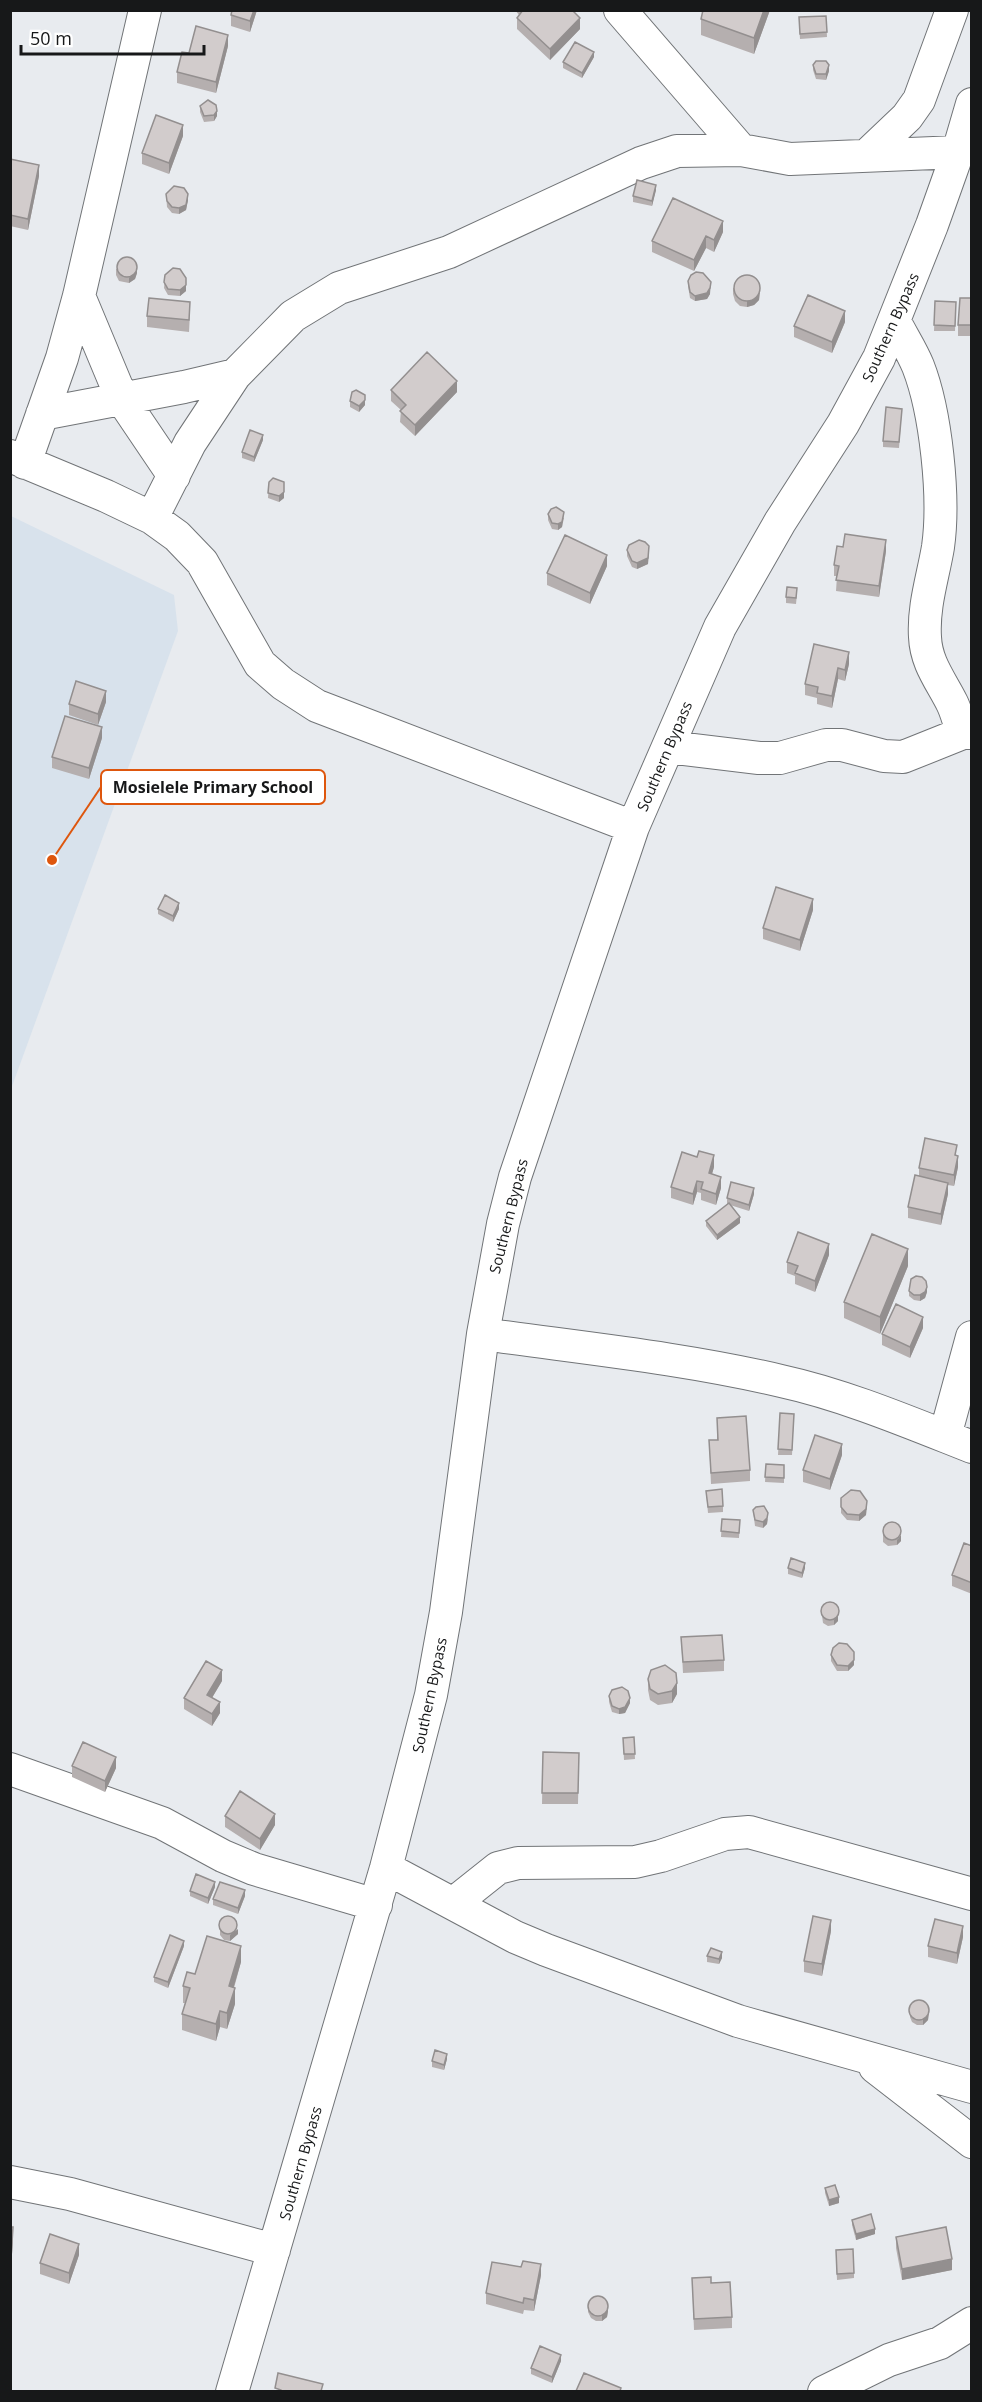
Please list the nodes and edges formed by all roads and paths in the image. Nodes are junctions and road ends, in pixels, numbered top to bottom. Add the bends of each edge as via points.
1 (145, 10) edge
2 (620, 10) edge
3 (952, 10) edge
4 (972, 104) edge
5 (741, 150) junction
6 (958, 152) junction
7 (867, 155) junction
8 (80, 296) junction
9 (895, 322) junction
10 (235, 375) junction
11 (122, 399) junction
12 (42, 414) junction
13 (18, 460) edge
14 (174, 476) junction
15 (152, 518) junction
16 (967, 733) edge
17 (668, 747) junction
18 (633, 828) junction
19 (483, 1334) junction
20 (972, 1337) edge
21 (958, 1442) edge
22 (10, 1769) edge
23 (386, 1868) junction
24 (972, 1894) edge
25 (454, 1903) junction
26 (376, 1905) junction
27 (859, 2055) junction
28 (972, 2087) edge
29 (972, 2142) edge
30 (10, 2182) edge
31 (274, 2250) junction
32 (972, 2323) edge
33 (232, 2391) edge
34 (824, 2391) edge

1 - 8 street
2 - 5 street
3 - 7 street via 919,100
4 - 6 street, Southern Bypass
5 - 7 street via 790,159
5 - 10 street via 677,151 641,163 449,252 339,288 293,316
6 - 7 street
6 - 9 street, Southern Bypass
8 - 11 street
8 - 12 street
9 - 16 street via 918,365 931,406 936,445 938,545 927,594 928,660
9 - 17 street, Southern Bypass via 843,424 780,522 720,627
10 - 11 street
10 - 14 street via 190,442
11 - 12 street
11 - 14 street
12 - 13 street
13 - 15 street
14 - 15 street
15 - 18 street via 177,536 202,562 260,664 317,706
16 - 17 street via 903,757 842,745 826,745 780,758
17 - 18 street, Southern Bypass
18 - 19 street, Southern Bypass via 515,1177
19 - 21 street via 782,1381
19 - 23 street, Southern Bypass via 446,1612 431,1695
20 - 21 street
22 - 26 street via 162,1823 254,1869
23 - 25 street
23 - 26 street, Southern Bypass
24 - 25 street via 749,1832 725,1834 635,1862 518,1863 498,1868
25 - 27 street via 546,1950 738,2021
26 - 31 street, Southern Bypass
27 - 28 street
27 - 29 street
30 - 31 street via 70,2194
31 - 33 street, Southern Bypass
32 - 34 street via 940,2343 889,2360

